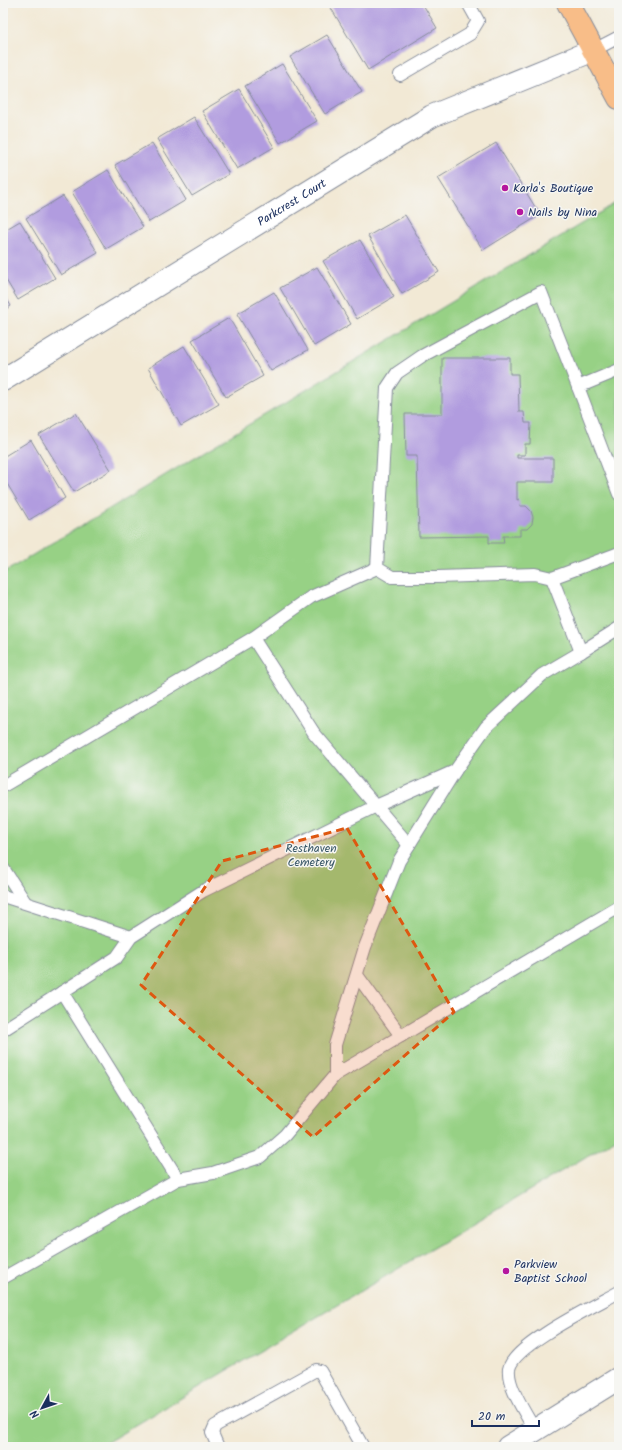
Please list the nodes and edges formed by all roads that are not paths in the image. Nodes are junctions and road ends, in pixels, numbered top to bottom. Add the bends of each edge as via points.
1 (468, 3) edge
2 (568, 3) edge
3 (619, 37) edge
4 (594, 50) junction
5 (400, 75) dead end
6 (619, 98) edge
7 (619, 370) edge
8 (3, 380) edge
9 (578, 387) junction
10 (619, 494) edge
11 (619, 553) edge
12 (377, 568) junction
13 (552, 578) junction
14 (619, 628) edge
15 (253, 638) junction
16 (581, 652) junction
17 (455, 771) junction
18 (3, 786) edge
19 (376, 806) junction
20 (409, 845) junction
21 (3, 868) edge
22 (3, 896) edge
23 (25, 902) junction
24 (619, 907) edge
25 (131, 937) junction
26 (357, 975) junction
27 (62, 992) junction
28 (3, 1030) edge
29 (401, 1036) junction
30 (334, 1075) junction
31 (178, 1179) junction
32 (3, 1278) edge
33 (619, 1292) edge
34 (619, 1378) edge
35 (535, 1430) junction
36 (218, 1447) edge
37 (363, 1447) edge
38 (508, 1447) edge

1 - 5 lane via 478,21 470,34
2 - 4 main road
3 - 4 lane
4 - 6 main road
4 - 8 street, Parkcrest Court via 432,116
7 - 9 lane
9 - 10 lane
9 - 12 lane via 541,292 422,356 396,373 387,388
11 - 13 lane
12 - 13 lane via 392,577 535,574
12 - 15 lane via 311,597
13 - 16 lane
14 - 16 lane
15 - 18 lane
15 - 19 lane via 314,733
16 - 17 lane via 542,675 491,722
17 - 19 lane
17 - 20 lane
19 - 20 lane
19 - 25 lane via 203,891
20 - 26 lane via 396,868 365,947
21 - 23 lane
22 - 23 lane
23 - 25 lane
24 - 29 lane
25 - 27 lane via 117,957
26 - 29 lane
26 - 30 lane via 335,1045
27 - 28 lane
27 - 31 lane
29 - 30 lane
30 - 31 lane via 285,1135 260,1156 213,1173
31 - 32 lane
33 - 35 lane via 533,1341 512,1360 509,1370 511,1385
34 - 35 street
35 - 38 street
36 - 37 lane via 212,1433 215,1426 318,1370

